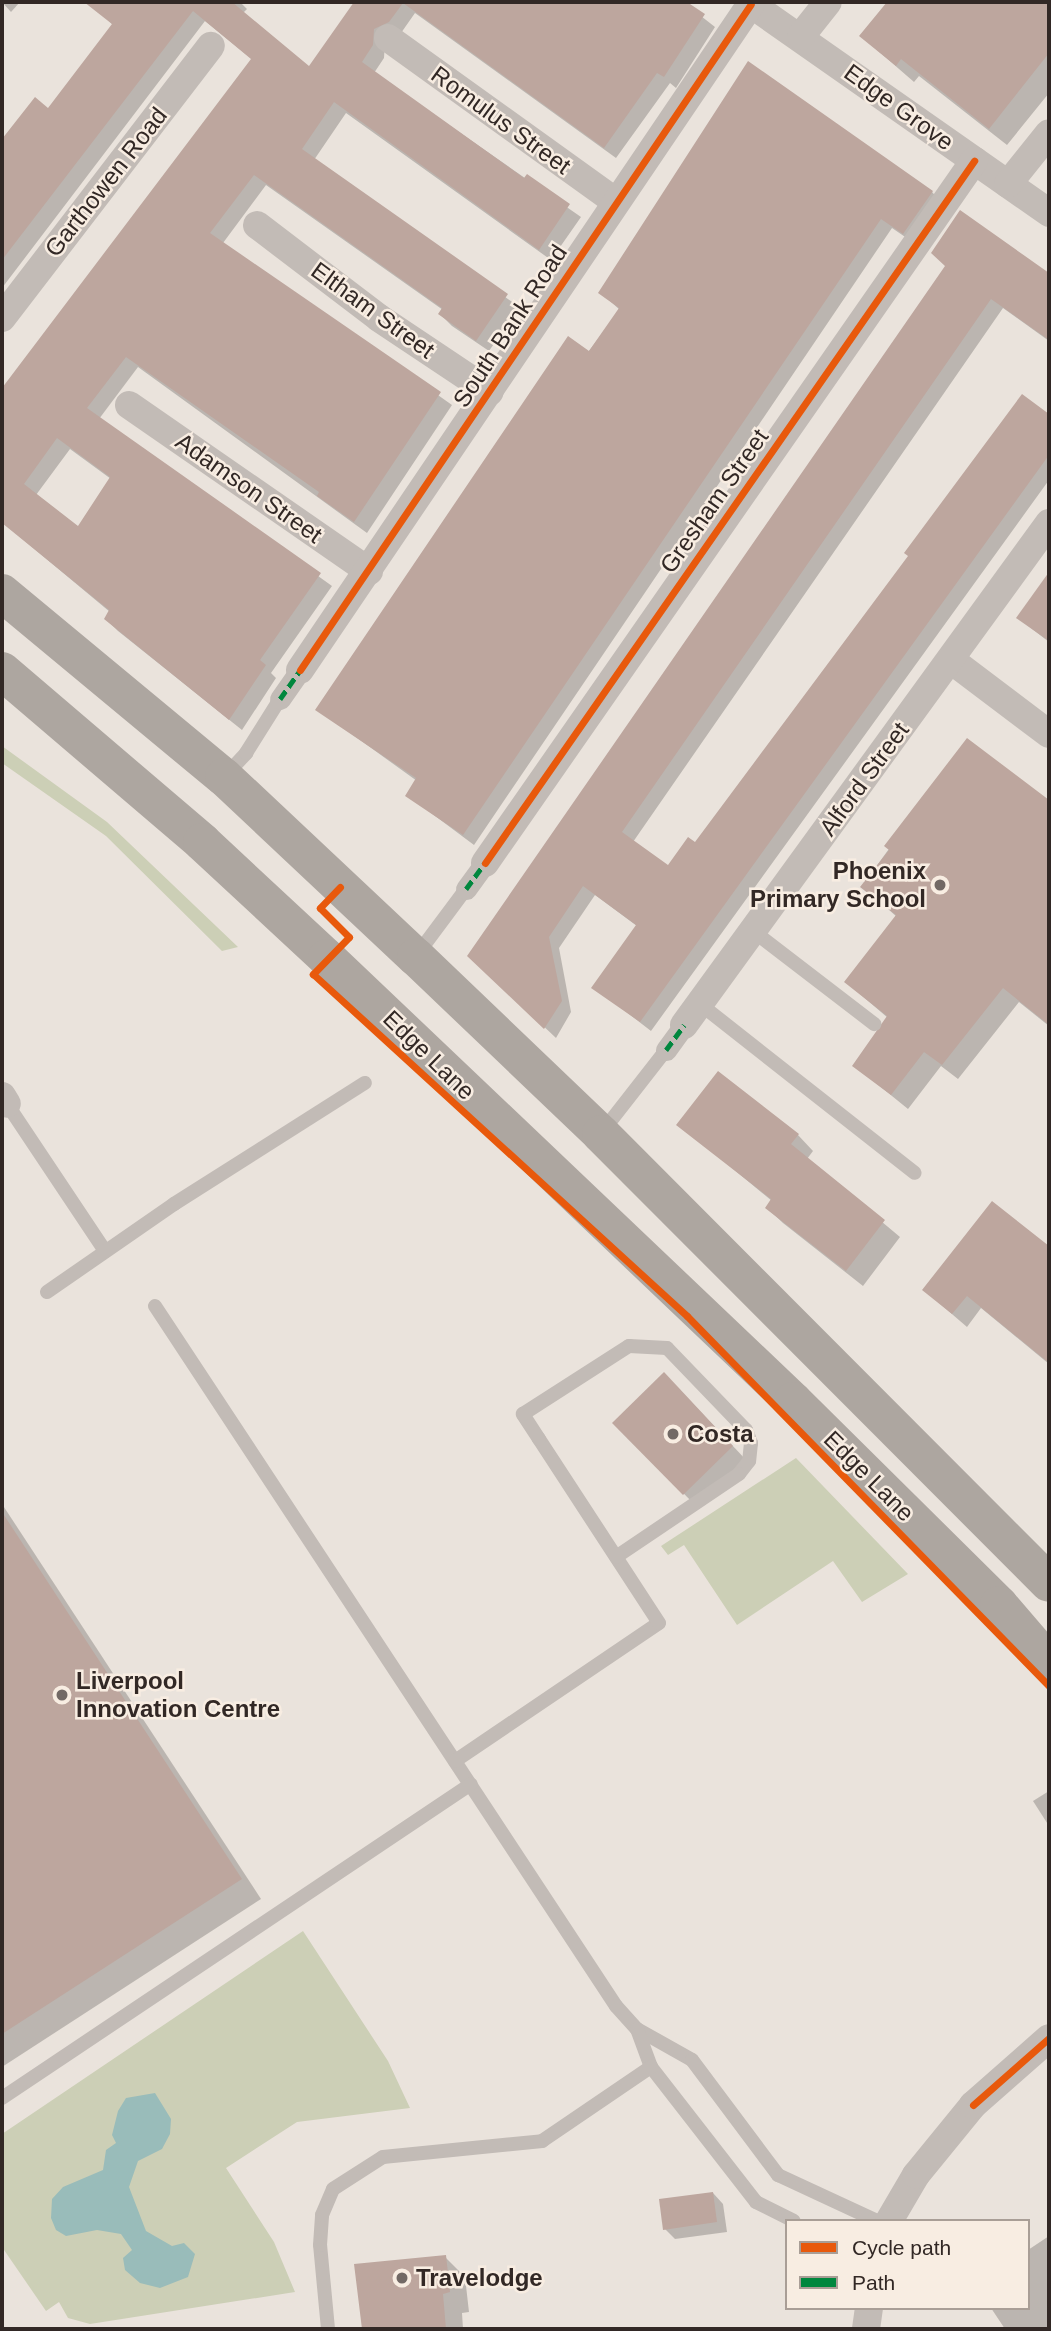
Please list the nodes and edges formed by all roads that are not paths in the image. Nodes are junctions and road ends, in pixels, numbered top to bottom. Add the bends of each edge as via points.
1 (828, 2) edge
2 (750, 3) edge
3 (801, 36) junction
4 (388, 38) dead end
5 (211, 46) dead end
6 (1049, 133) edge
7 (974, 161) junction
8 (1008, 184) junction
9 (615, 201) junction
10 (1049, 213) edge
11 (257, 225) dead end
12 (2, 318) edge
13 (490, 392) junction
14 (129, 405) dead end
15 (1049, 523) edge
16 (369, 571) junction
17 (2, 593) edge
18 (951, 660) junction
19 (300, 670) joint
20 (2, 671) edge
21 (280, 699) joint
22 (1049, 734) edge
23 (223, 777) junction
24 (485, 863) joint
25 (466, 890) joint
26 (753, 931) junction
27 (416, 957) junction
28 (692, 1014) junction
29 (874, 1024) dead end
30 (666, 1050) joint
31 (365, 1083) dead end
32 (4, 1100) edge
33 (601, 1134) junction
34 (915, 1173) dead end
35 (105, 1251) junction
36 (47, 1292) dead end
37 (155, 1306) dead end
38 (616, 1557) junction
39 (1049, 1583) edge
40 (1049, 1663) edge
41 (455, 1761) junction
42 (471, 1784) junction
43 (638, 2029) junction
44 (1049, 2038) edge
45 (652, 2067) junction
46 (2, 2098) edge
47 (790, 2219) edge
48 (873, 2219) edge
49 (891, 2219) edge
50 (869, 2310) edge
51 (328, 2329) edge
52 (866, 2329) edge

1 - 3 street
2 - 3 street, Edge Grove
2 - 9 street, South Bank Road
3 - 7 street, Edge Grove
4 - 9 street, Romulus Street
5 - 12 street, Garthowen Road
6 - 8 street
7 - 8 street, Edge Grove
7 - 24 street, Gresham Street
8 - 10 street, Edge Grove
9 - 13 street, South Bank Road
11 - 13 street, Eltham Street via 379,318
13 - 16 street, South Bank Road
14 - 16 street, Adamson Street
15 - 18 street, Alford Street
16 - 19 street, South Bank Road
17 - 23 highway, Edge Lane
18 - 22 street
18 - 26 street, Alford Street
19 - 21 street, South Bank Road
20 - 40 highway, Edge Lane via 202,842 327,958 793,1401 999,1605
21 - 23 lane, South Bank Road via 246,753
23 - 27 highway, Edge Lane
24 - 25 street, Gresham Street
25 - 27 lane, Gresham Street
26 - 28 street, Alford Street
26 - 29 lane
27 - 33 highway, Edge Lane
28 - 30 street, Alford Street
28 - 34 lane
30 - 33 lane, Alford Street
31 - 35 lane
32 - 35 lane
33 - 39 highway, Edge Lane
35 - 36 lane
37 - 41 lane
38 - 38 lane via 523,1414 629,1346 667,1348 746,1430 751,1443 749,1461 739,1474
38 - 41 lane via 659,1623
41 - 42 lane
42 - 43 lane via 616,2006
42 - 46 lane
43 - 45 lane
43 - 48 lane via 692,2060 778,2175
44 - 49 street via 973,2105 916,2175
45 - 47 lane via 757,2202
45 - 51 lane via 542,2141 383,2157 333,2189 322,2215 320,2245
50 - 52 street

